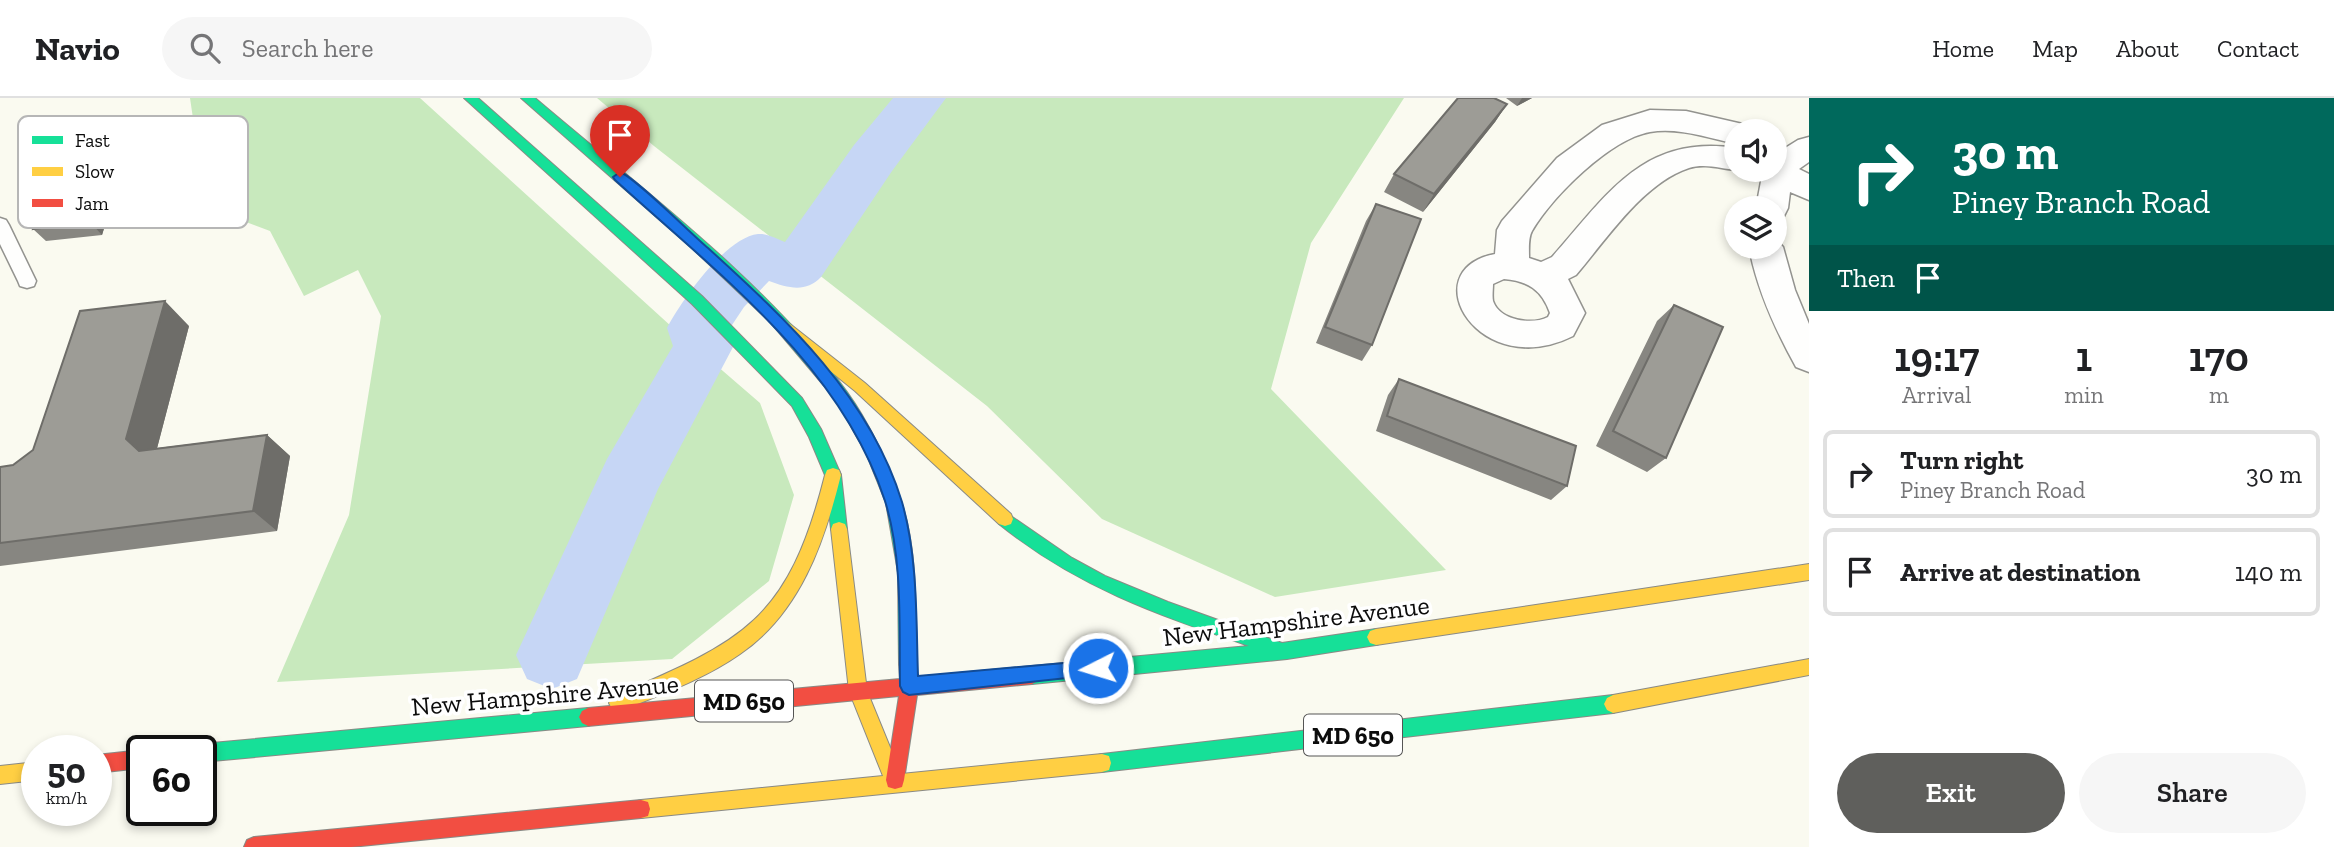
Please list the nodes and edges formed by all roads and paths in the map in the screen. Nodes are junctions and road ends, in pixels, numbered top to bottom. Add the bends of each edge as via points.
1 (470, 98) edge
2 (527, 98) edge
3 (1724, 130) edge
4 (1724, 157) edge
5 (1789, 160) edge
6 (1809, 188) edge
7 (1776, 196) edge
8 (0, 225) edge
9 (1768, 259) edge
10 (27, 281) dead end
11 (776, 319) junction
12 (1809, 357) edge
13 (833, 475) junction
14 (1809, 572) edge
15 (1287, 651) junction
16 (1809, 667) edge
17 (909, 686) junction
18 (858, 691) junction
19 (589, 716) junction
20 (217, 751) edge
21 (21, 773) edge
22 (0, 775) edge
23 (895, 782) junction
24 (254, 847) edge

1 - 13 main road via 749,351 797,402
2 - 11 main road
3 - 4 street via 1686,122 1650,121 1613,133 1568,166 1514,230 1526,271 1564,266 1632,188 1666,166 1685,157
5 - 6 street
5 - 7 street
8 - 10 lane
9 - 12 street via 1791,327
11 - 15 main road via 860,387 1034,545 1151,605
11 - 17 main road via 842,397 873,451 894,503 906,572
13 - 18 main road
13 - 19 main road via 810,559 780,605 748,639 713,660
14 - 15 main road, New Hampshire Avenue / MD 650
15 - 17 main road, New Hampshire Avenue / MD 650
16 - 23 main road, MD 650 via 1633,702 1147,759
17 - 18 main road, New Hampshire Avenue / MD 650
17 - 23 main road
18 - 19 main road, New Hampshire Avenue / MD 650
18 - 23 main road
19 - 20 main road, New Hampshire Avenue / MD 650
21 - 22 main road
23 - 24 main road, MD 650

